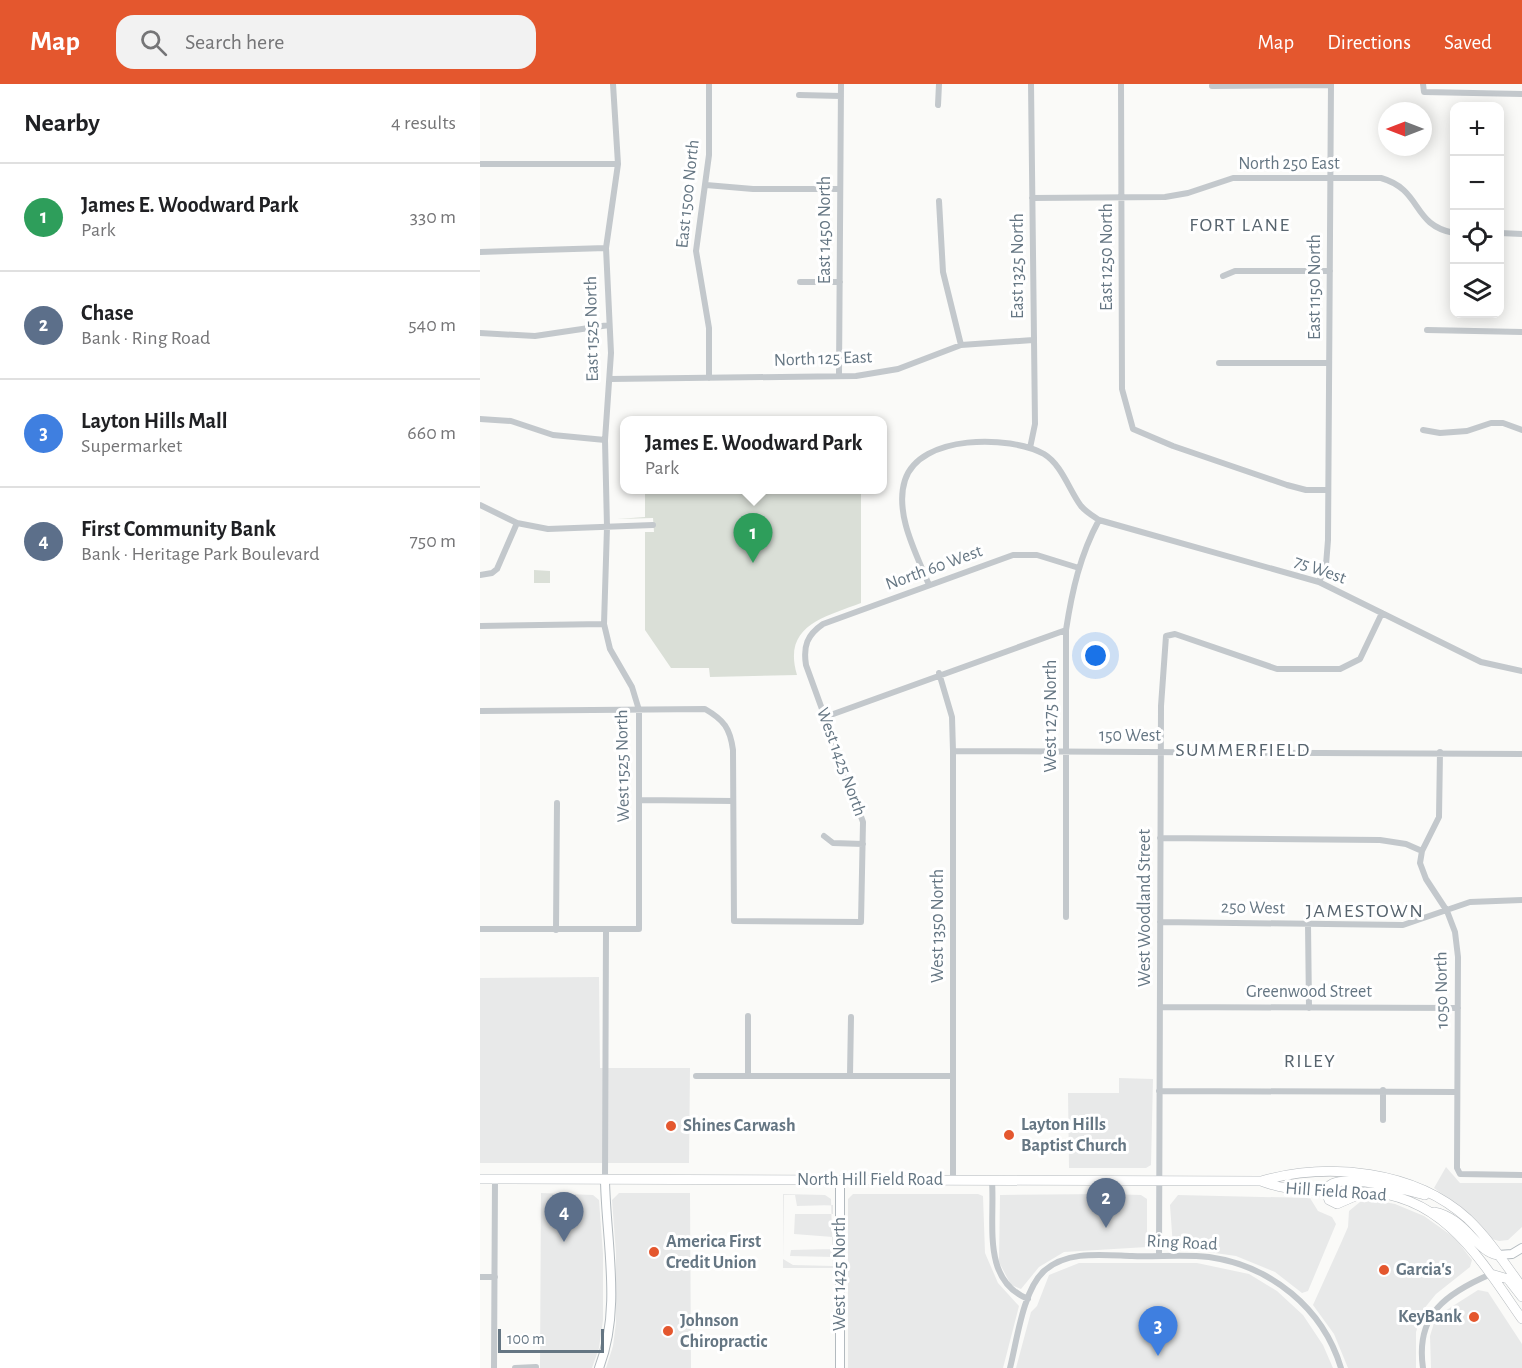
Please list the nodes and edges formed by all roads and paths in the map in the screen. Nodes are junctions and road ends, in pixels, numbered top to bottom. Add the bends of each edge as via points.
1 (613, 84) edge
2 (709, 84) edge
3 (841, 84) edge
4 (939, 84) edge
5 (1031, 84) edge
6 (1121, 84) edge
7 (1423, 84) edge
8 (1331, 85) edge
9 (1212, 86) dead end
10 (1522, 94) edge
11 (799, 95) dead end
12 (841, 96) junction
13 (938, 105) dead end
14 (480, 164) edge
15 (618, 164) junction
16 (1330, 179) junction
17 (706, 185) junction
18 (840, 189) junction
19 (1032, 198) junction
20 (1121, 198) junction
21 (939, 201) dead end
22 (1450, 231) edge
23 (1504, 233) edge
24 (1522, 234) edge
25 (606, 248) junction
26 (480, 252) edge
27 (1330, 271) junction
28 (1223, 276) dead end
29 (800, 282) dead end
30 (840, 282) junction
31 (609, 325) junction
32 (1427, 330) dead end
33 (1522, 332) edge
34 (480, 333) edge
35 (1033, 340) junction
36 (961, 345) junction
37 (1219, 363) dead end
38 (1329, 363) junction
39 (839, 376) junction
40 (710, 378) junction
41 (610, 379) junction
42 (480, 419) edge
43 (1423, 429) dead end
44 (1522, 430) edge
45 (605, 441) junction
46 (1030, 448) junction
47 (1328, 490) junction
48 (480, 506) edge
49 (1099, 520) junction
50 (518, 523) junction
51 (653, 525) dead end
52 (607, 527) junction
53 (1079, 568) junction
54 (604, 574) joint
55 (480, 576) edge
56 (1319, 582) junction
57 (929, 585) junction
58 (1383, 613) junction
59 (604, 624) junction
60 (480, 626) edge
61 (1066, 630) junction
62 (807, 641) joint
63 (1522, 671) edge
64 (939, 673) junction
65 (639, 710) junction
66 (480, 711) edge
67 (825, 717) junction
68 (953, 751) junction
69 (1066, 751) junction
70 (1161, 751) junction
71 (1440, 752) junction
72 (1522, 754) edge
73 (639, 800) junction
74 (733, 801) junction
75 (557, 803) dead end
76 (824, 836) dead end
77 (1160, 838) junction
78 (863, 844) junction
79 (1422, 851) junction
80 (1522, 900) edge
81 (1447, 911) junction
82 (1066, 917) dead end
83 (1160, 922) junction
84 (1308, 924) junction
85 (480, 929) edge
86 (556, 930) junction
87 (606, 930) junction
88 (1160, 1007) junction
89 (1309, 1008) junction
90 (1458, 1008) junction
91 (748, 1016) dead end
92 (851, 1017) dead end
93 (850, 1075) junction
94 (696, 1076) dead end
95 (748, 1076) junction
96 (952, 1076) junction
97 (1383, 1090) junction
98 (1159, 1091) junction
99 (1457, 1092) junction
100 (1383, 1120) dead end
101 (1522, 1174) edge
102 (480, 1179) edge
103 (495, 1179) junction
104 (605, 1180) junction
105 (840, 1180) junction
106 (953, 1180) junction
107 (992, 1181) junction
108 (1160, 1181) junction
109 (1261, 1181) junction
110 (1327, 1191) junction
111 (1442, 1199) junction
112 (1429, 1211) junction
113 (1522, 1248) edge
114 (1500, 1255) junction
115 (1159, 1256) junction
116 (1491, 1274) junction
117 (480, 1277) edge
118 (495, 1277) junction
119 (1522, 1287) edge
120 (1522, 1297) edge
121 (1028, 1299) junction
122 (1522, 1319) edge
123 (536, 1367) edge
124 (494, 1368) edge
125 (515, 1368) edge
126 (599, 1368) edge
127 (840, 1368) edge
128 (1010, 1368) edge
129 (1341, 1368) edge
130 (1423, 1368) edge

1 - 15 street, East 1525 North
2 - 17 street, East 1500 North
3 - 12 street, East 1450 North
4 - 13 street
5 - 19 street, East 1325 North
6 - 20 street, East 1250 North
7 - 10 street via 1424,92
8 - 9 street
8 - 16 street, East 1150 North
11 - 12 street
12 - 18 street, East 1450 North
14 - 15 street
15 - 25 street, East 1525 North
16 - 20 street, North 250 East via 1233,178 1188,193
16 - 22 street, North 250 East via 1381,178 1394,182 1406,190 1424,218 1436,228
16 - 27 street, East 1150 North
17 - 18 street
17 - 40 street, East 1500 North via 696,251 709,328
18 - 30 street, East 1450 North
19 - 20 street, North 250 East
19 - 35 street, East 1325 North
20 - 47 street, East 1250 North via 1122,389 1133,429 1287,485
21 - 36 street via 943,272
23 - 24 street
25 - 26 street
25 - 31 street, East 1525 North
27 - 28 street via 1235,271
27 - 38 street, East 1150 North
29 - 30 street
30 - 39 street, East 1450 North
31 - 34 street via 535,336
31 - 41 street, East 1525 North
32 - 33 street
35 - 36 street, North 125 East
35 - 46 street, East 1325 North via 1035,424
36 - 39 street, North 125 East via 898,369
37 - 38 street
38 - 47 street, East 1150 North
39 - 40 street, North 125 East
40 - 41 street, North 125 East
41 - 45 street, East 1525 North
42 - 45 street via 511,421 553,435
43 - 44 street via 1440,433 1467,431 1503,423
45 - 52 street, East 1525 North
46 - 49 street via 1047,455 1082,507
46 - 57 street via 963,442 928,454 912,467 905,481 904,498 911,540
47 - 56 street, East 1150 North via 1326,564
48 - 50 street
49 - 53 street, West 1275 North
49 - 56 street, 75 West
50 - 52 street via 549,529
50 - 55 street via 492,573
51 - 52 street
52 - 54 street, East 1525 North
53 - 57 street, North 60 West via 1024,553
53 - 61 street, West 1275 North
54 - 59 street, West 1525 North
56 - 58 street, 75 West
57 - 62 street, North 60 West via 823,624
58 - 63 street, 75 West via 1481,662
58 - 70 street, West Woodland Street via 1365,652 1352,665 1340,669 1277,669 1175,633 1166,636
59 - 60 street
59 - 65 street, West 1525 North via 610,649 632,687
61 - 64 street
61 - 69 street, West 1275 North
62 - 67 street, West 1425 North via 806,665
64 - 67 street
64 - 68 street, West 1350 North via 952,717
65 - 66 street
65 - 73 street, West 1525 North
65 - 74 street via 705,709 722,719 730,731 733,750
67 - 78 street, West 1425 North via 863,822
68 - 69 street, 150 West
68 - 96 street, West 1350 North
69 - 70 street, 150 West
69 - 82 street, West 1275 North
70 - 71 street, 150 West
70 - 77 street, West Woodland Street
71 - 72 street, 150 West
71 - 79 street via 1439,817
73 - 74 street
73 - 87 street, West 1525 North via 639,929
74 - 78 street, West 1425 North via 734,921 861,922
75 - 86 street
76 - 78 street via 833,843
77 - 79 street via 1380,840
77 - 83 street, West Woodland Street
79 - 81 street, 1050 North via 1420,863 1426,879
80 - 81 street, 250 West via 1482,900
81 - 84 street, 250 West via 1404,925
81 - 90 street, 1050 North via 1458,957
83 - 84 street, 250 West
83 - 88 street, West Woodland Street
84 - 89 street
85 - 86 street
86 - 87 street
87 - 104 street
88 - 89 street, Greenwood Street
88 - 98 street, West Woodland Street
89 - 90 street, Greenwood Street
90 - 99 street, 1050 North
91 - 95 street
92 - 93 street
93 - 95 street
93 - 96 street
94 - 95 street
96 - 106 street, West 1350 North
97 - 98 street
97 - 99 street
97 - 100 street
98 - 108 street, West Woodland Street
99 - 101 street, 1050 North via 1460,1173
102 - 103 main road, North Hill Field Road
103 - 104 main road, North Hill Field Road
103 - 118 street
104 - 105 main road, North Hill Field Road
104 - 126 street via 610,1311
105 - 106 main road, North Hill Field Road
105 - 127 street, West 1425 North
106 - 107 main road, North Hill Field Road
107 - 108 main road, North Hill Field Road
107 - 121 street via 998,1270 1007,1288
108 - 109 main road, North Hill Field Road
108 - 115 street, West Woodland Street
109 - 110 main road, Hill Field Road via 1284,1190
109 - 111 main road, Hill Field Road via 1284,1175 1366,1174 1404,1182
110 - 111 main road via 1335,1182 1370,1182
110 - 112 main road, Hill Field Road via 1368,1192 1398,1198
111 - 114 main road, Hill Field Road via 1470,1221
112 - 114 main road via 1448,1215 1486,1252
112 - 116 main road, Hill Field Road via 1459,1234
113 - 114 street
114 - 119 main road, Hill Field Road
115 - 121 street, Ring Road via 1067,1258 1043,1272
115 - 129 street, Ring Road via 1218,1259 1268,1276 1317,1320
116 - 120 main road via 1508,1279
116 - 122 main road, Hill Field Road
116 - 130 street via 1436,1308 1423,1336
117 - 118 street
118 - 124 street
121 - 128 street, Ring Road
123 - 125 street

